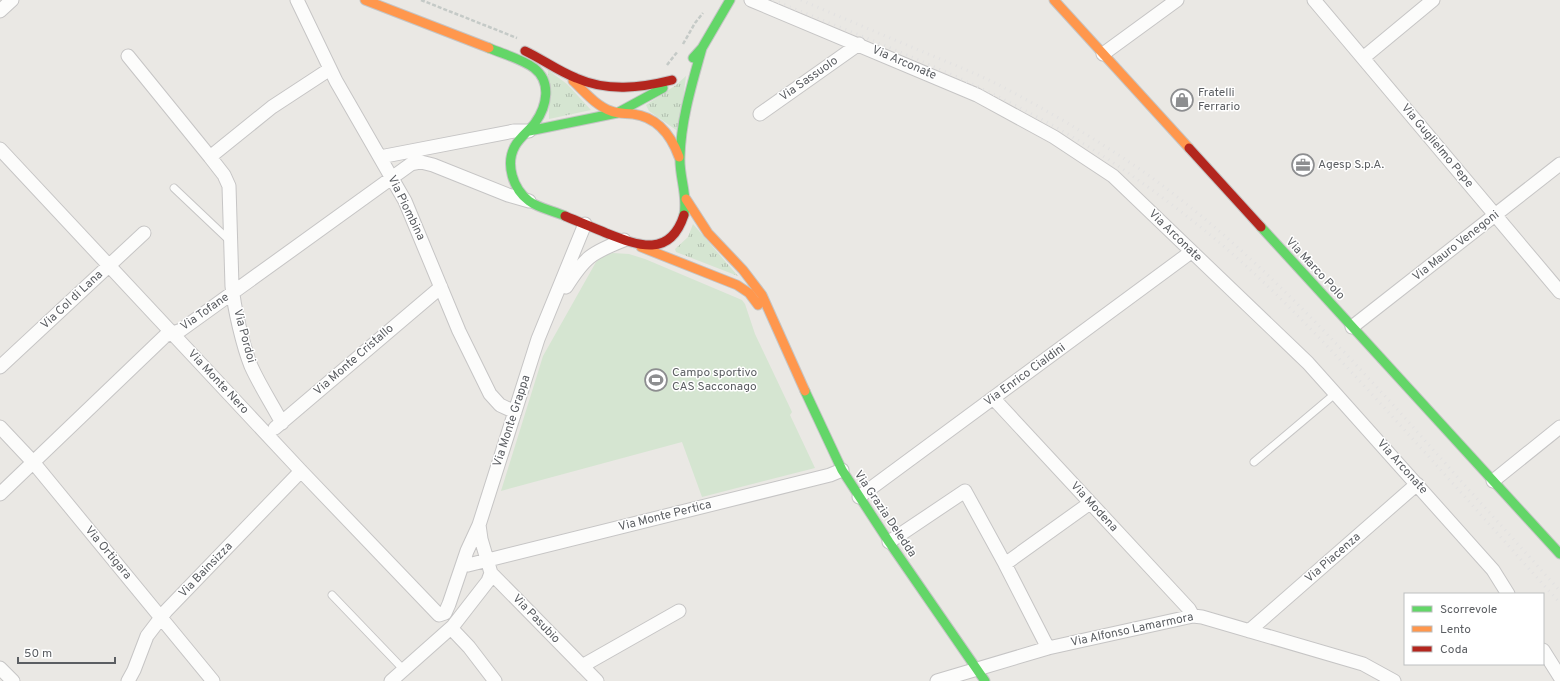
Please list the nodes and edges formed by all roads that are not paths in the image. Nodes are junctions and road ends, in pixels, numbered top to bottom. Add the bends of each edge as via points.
1 (12, 0) edge
2 (297, 0) edge
3 (365, 0) edge
4 (730, 0) edge
5 (751, 0) edge
6 (1054, 0) edge
7 (1177, 0) edge
8 (1314, 0) edge
9 (1433, 0) edge
10 (0, 11) edge
11 (516, 43) road end
12 (859, 44) junction
13 (702, 48) junction
14 (1103, 54) junction
15 (128, 56) dead end
16 (1363, 58) junction
17 (686, 67) dead end
18 (330, 69) junction
19 (563, 72) junction
20 (617, 113) junction
21 (760, 114) dead end
22 (529, 131) junction
23 (0, 149) edge
24 (210, 157) junction
25 (380, 157) junction
26 (680, 162) junction
27 (1560, 164) edge
28 (392, 177) junction
29 (174, 188) dead end
30 (686, 199) junction
31 (530, 201) junction
32 (1495, 215) junction
33 (585, 224) junction
34 (144, 233) dead end
35 (231, 242) junction
36 (629, 242) junction
37 (1191, 252) junction
38 (110, 265) junction
39 (441, 287) junction
40 (233, 292) junction
41 (1560, 292) edge
42 (547, 318) junction
43 (1352, 327) junction
44 (173, 334) junction
45 (785, 349) junction
46 (0, 367) edge
47 (1336, 393) junction
48 (994, 399) junction
49 (515, 412) junction
50 (282, 423) junction
51 (1560, 427) edge
52 (0, 428) edge
53 (267, 434) junction
54 (33, 462) junction
55 (1254, 462) dead end
56 (842, 470) junction
57 (301, 471) junction
58 (1493, 481) junction
59 (1417, 484) junction
60 (0, 494) edge
61 (859, 497) junction
62 (1090, 503) junction
63 (479, 524) junction
64 (889, 542) junction
65 (1560, 554) edge
66 (487, 560) junction
67 (1005, 564) junction
68 (463, 565) junction
69 (491, 573) junction
70 (1507, 593) edge
71 (453, 594) junction
72 (332, 595) dead end
73 (473, 601) junction
74 (679, 611) dead end
75 (437, 614) joint
76 (1193, 616) junction
77 (161, 617) junction
78 (451, 628) junction
79 (1249, 631) junction
80 (1048, 648) junction
81 (1544, 652) edge
82 (582, 666) junction
83 (0, 668) edge
84 (977, 669) junction
85 (403, 670) junction
86 (1560, 677) edge
87 (13, 681) edge
88 (128, 681) edge
89 (213, 681) edge
90 (391, 681) edge
91 (495, 681) edge
92 (597, 681) edge
93 (937, 681) edge
94 (985, 681) edge
95 (1394, 681) edge

1 - 10 street
2 - 18 street, Via Piombina
3 - 22 main road via 534,68 545,81 547,91 540,118
4 - 13 main road
5 - 12 street, Via Arconate
6 - 14 main road, Via Marco Polo
7 - 14 street
8 - 16 street, Via Guglielmo Pepe
9 - 16 street
11 - 19 main road
12 - 21 street, Via Sassuolo
12 - 37 street, Via Arconate via 977,95 1054,138 1116,179
13 - 17 main road
13 - 26 main road, Via Monte Grappa via 685,108
14 - 43 main road, Via Marco Polo
15 - 24 street, Via Pordoi
16 - 32 street, Via Guglielmo Pepe
18 - 24 street via 272,106
18 - 25 street, Via Piombina
19 - 20 main road via 589,97 609,111
19 - 20 main road, Via Monte Grappa via 593,85 616,89 641,88 674,78 649,97
20 - 22 main road, Via Monte Grappa
20 - 26 main road, Via Monte Grappa via 642,116 663,127 673,141
22 - 25 street
22 - 31 main road via 514,148 510,172 515,185
23 - 38 street, Via Monte Nero
24 - 35 street, Via Pordoi via 229,186
25 - 28 street, Via Piombina
26 - 30 main road, Via Monte Grappa
27 - 32 street, Via Mauro Venegoni
28 - 31 street, Via Tofane via 411,164 424,163
28 - 39 street, Via Piombina via 409,207
28 - 40 street, Via Tofane
29 - 35 lane
30 - 36 main road, Via Monte Grappa via 681,226 672,237 657,246
30 - 45 main road, Via Grazia Deledda via 708,233 756,286
31 - 33 main road
32 - 41 street, Via Guglielmo Pepe
32 - 43 street, Via Mauro Venegoni
33 - 36 main road, Via Monte Grappa
33 - 42 street, Via Monte Grappa
34 - 38 street, Via Col di Lana
35 - 40 street, Via Pordoi
36 - 42 street, Via Monte Grappa via 597,251 581,264
36 - 45 main road, Via Grazia Deledda via 744,289 759,306
37 - 47 street, Via Arconate
37 - 48 street, Via Enrico Cialdini
38 - 44 street, Via Monte Nero
38 - 46 street, Via Col di Lana
39 - 49 street, Via Piombina via 490,394 500,405
39 - 50 street, Via Monte Cristallo
40 - 44 street, Via Tofane
40 - 50 street, Via Pordoi via 250,362
42 - 49 street, Via Monte Grappa
43 - 58 main road, Via Marco Polo
44 - 53 street, Via Monte Nero
44 - 54 street, Via Tofane via 165,336
45 - 56 main road, Via Grazia Deledda
47 - 55 lane
47 - 59 street, Via Arconate
48 - 61 street, Via Enrico Cialdini
48 - 62 street, Via Modena
49 - 63 street, Via Monte Grappa
50 - 53 street, Via Monte Cristallo
51 - 58 street
52 - 54 street, Via Ortigara
53 - 57 street, Via Monte Nero
54 - 60 street, Via Tofane
54 - 77 street, Via Ortigara
56 - 61 main road, Via Grazia Deledda
56 - 66 street, Via Monte Pertica
57 - 75 street, Via Monte Nero
57 - 77 street, Via Bainsizza
58 - 65 main road, Via Marco Polo
59 - 70 street, Via Arconate via 1493,570
59 - 79 street, Via Piacenza
61 - 64 main road, Via Grazia Deledda
62 - 67 street
62 - 76 street, Via Modena
63 - 66 street, Via Monte Grappa
63 - 68 street, Via Monte Grappa
64 - 67 street via 965,491
64 - 84 main road, Via Grazia Deledda
66 - 68 street, Via Monte Pertica
66 - 69 street, Via Monte Grappa
67 - 80 street
68 - 71 street, Via Monte Grappa
69 - 73 street via 486,585
69 - 82 street, Via Pasubio
71 - 73 street via 460,601
71 - 75 street, Via Monte Grappa via 446,612
72 - 85 lane
73 - 78 street
74 - 82 street
76 - 79 street, Via Alfonso Lamarmora
76 - 80 street, Via Alfonso Lamarmora
77 - 88 street, Via Bainsizza via 147,636
77 - 89 street, Via Ortigara
78 - 85 street
78 - 91 street
79 - 95 street, Via Alfonso Lamarmora via 1363,664
80 - 84 street, Via Alfonso Lamarmora
81 - 86 street
82 - 92 street, Via Pasubio
83 - 87 street
84 - 93 street, Via Alfonso Lamarmora
84 - 94 main road, Via Grazia Deledda
85 - 90 street

